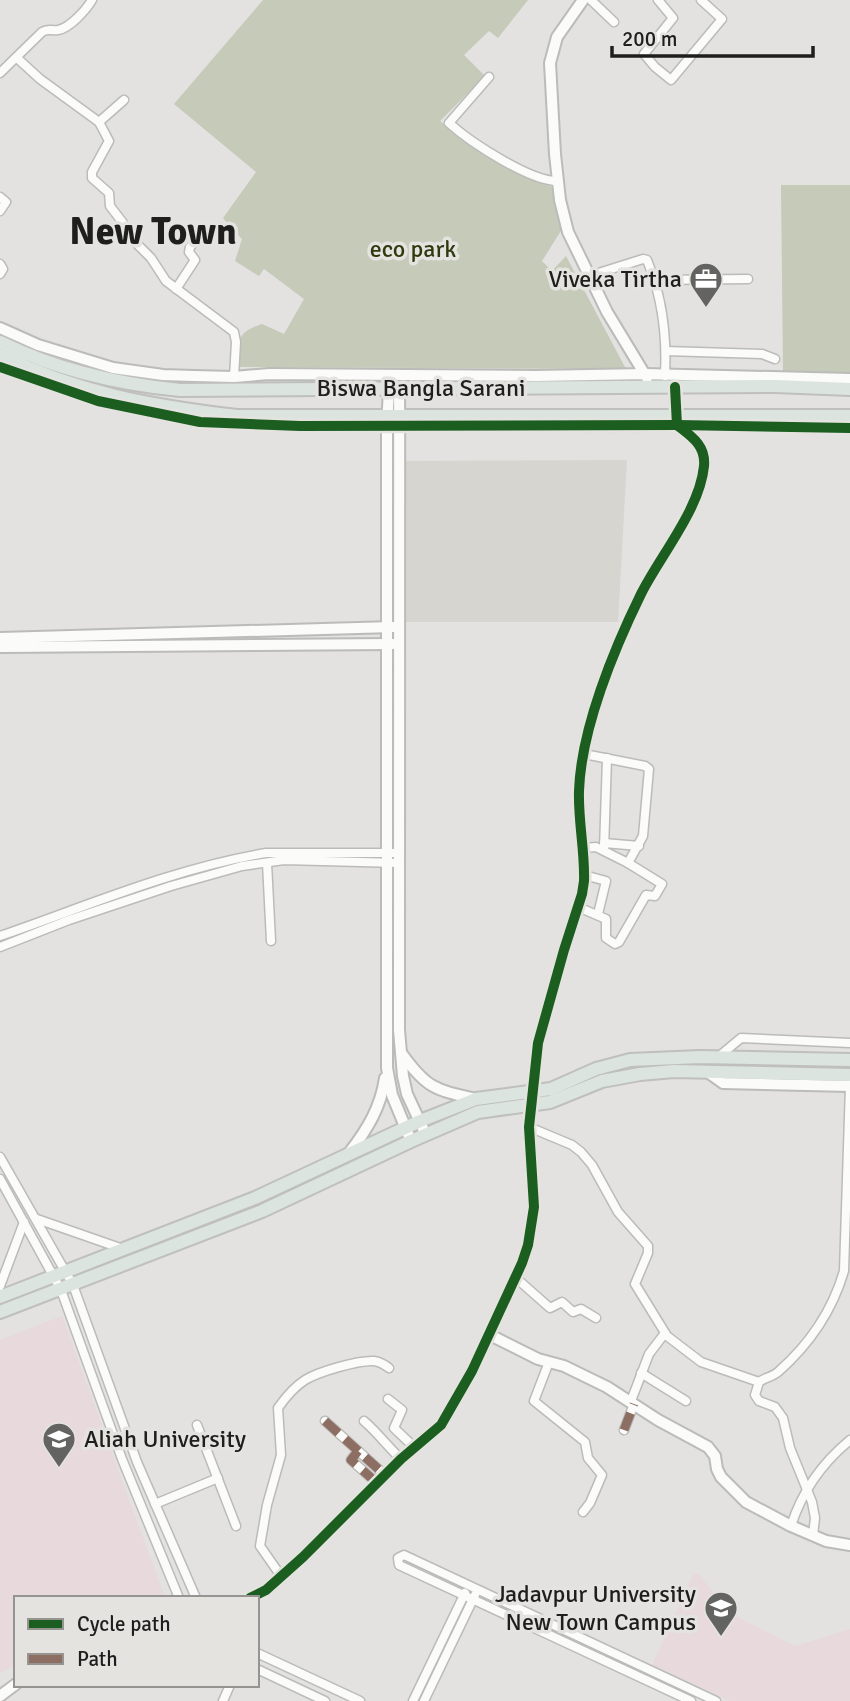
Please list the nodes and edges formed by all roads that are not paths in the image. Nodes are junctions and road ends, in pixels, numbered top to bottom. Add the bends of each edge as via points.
1 (92, 0) edge
2 (583, 0) edge
3 (590, 0) edge
4 (658, 0) edge
5 (701, 0) edge
6 (614, 22) dead end
7 (17, 58) junction
8 (0, 73) edge
9 (489, 77) dead end
10 (124, 100) dead end
11 (99, 122) junction
12 (558, 181) junction
13 (0, 197) edge
14 (0, 211) edge
15 (207, 229) dead end
16 (0, 264) edge
17 (0, 274) edge
18 (589, 276) junction
19 (748, 279) dead end
20 (654, 280) junction
21 (176, 289) junction
22 (0, 328) edge
23 (0, 342) edge
24 (666, 351) junction
25 (0, 355) edge
26 (775, 359) dead end
27 (0, 367) edge
28 (645, 374) junction
29 (665, 376) junction
30 (234, 377) junction
31 (850, 379) edge
32 (652, 386) junction
33 (675, 387) junction
34 (850, 389) edge
35 (394, 390) junction
36 (850, 416) edge
37 (676, 420) junction
38 (393, 421) junction
39 (850, 428) edge
40 (399, 626) junction
41 (387, 627) junction
42 (0, 638) edge
43 (399, 643) junction
44 (387, 644) junction
45 (0, 647) edge
46 (584, 754) junction
47 (607, 758) junction
48 (639, 846) junction
49 (604, 847) junction
50 (583, 848) junction
51 (399, 858) junction
52 (387, 859) junction
53 (267, 863) junction
54 (628, 863) junction
55 (584, 875) junction
56 (578, 907) junction
57 (598, 914) junction
58 (0, 936) edge
59 (271, 941) dead end
60 (0, 947) edge
61 (850, 1043) edge
62 (402, 1055) junction
63 (717, 1058) junction
64 (850, 1060) edge
65 (387, 1068) junction
66 (709, 1073) junction
67 (850, 1075) edge
68 (850, 1086) edge
69 (476, 1098) junction
70 (533, 1098) junction
71 (419, 1121) junction
72 (529, 1127) junction
73 (406, 1128) junction
74 (426, 1135) junction
75 (411, 1141) junction
76 (347, 1156) junction
77 (0, 1157) edge
78 (0, 1179) edge
79 (848, 1188) edge
80 (37, 1219) junction
81 (24, 1222) junction
82 (123, 1250) junction
83 (60, 1273) junction
84 (516, 1278) junction
85 (0, 1286) edge
86 (67, 1287) junction
87 (0, 1297) edge
88 (0, 1312) edge
89 (596, 1318) dead end
90 (664, 1333) junction
91 (490, 1335) junction
92 (549, 1362) junction
93 (389, 1368) dead end
94 (641, 1373) junction
95 (758, 1382) junction
96 (388, 1399) dead end
97 (686, 1401) dead end
98 (633, 1402) junction
99 (324, 1421) dead end
100 (364, 1421) dead end
101 (197, 1425) dead end
102 (624, 1430) dead end
103 (850, 1440) edge
104 (415, 1448) junction
105 (401, 1459) junction
106 (218, 1478) junction
107 (381, 1479) junction
108 (808, 1489) junction
109 (155, 1504) junction
110 (583, 1512) dead end
111 (236, 1526) dead end
112 (792, 1526) junction
113 (813, 1535) junction
114 (850, 1545) edge
115 (281, 1576) junction
116 (469, 1585) junction
117 (478, 1589) junction
118 (258, 1594) edge
119 (464, 1595) junction
120 (178, 1596) edge
121 (195, 1596) edge
122 (473, 1600) junction
123 (259, 1654) edge
124 (259, 1670) edge
125 (326, 1701) edge
126 (360, 1701) edge
127 (413, 1701) edge
128 (424, 1701) edge
129 (691, 1701) edge
130 (716, 1701) edge

1 - 7 street via 65,27 42,32
2 - 12 street via 557,37 550,63
3 - 6 street
4 - 5 street via 673,18 644,54 671,80 722,19
7 - 8 street
7 - 11 street
9 - 12 street via 449,123 540,179
10 - 11 street
11 - 21 street via 109,141 91,177 109,193 110,206 126,233
12 - 18 street via 568,232
13 - 14 street via 6,202
15 - 21 street via 190,247 194,264
16 - 17 street
18 - 20 street via 643,258
18 - 28 street
19 - 20 street
20 - 24 street
21 - 30 street via 234,332
22 - 30 street via 113,368
23 - 35 main road, Biswa Bangla Sarani via 88,375 143,387
24 - 26 street via 762,354
24 - 29 street
25 - 38 main road, Biswa Bangla Sarani via 64,381 150,405 237,416
27 - 38 street via 87,398 200,422 300,426
28 - 29 street
28 - 30 street
28 - 32 street
29 - 31 street
32 - 33 main road, Biswa Bangla Sarani
32 - 35 main road, Biswa Bangla Sarani
33 - 34 main road, Biswa Bangla Sarani
33 - 37 street
35 - 38 street
36 - 37 main road, Biswa Bangla Sarani
37 - 38 main road, Biswa Bangla Sarani
37 - 39 street
37 - 46 street via 699,442 704,466 701,483 681,527 641,593 593,717
38 - 40 street via 401,510
38 - 41 street
40 - 41 street
40 - 43 street
41 - 42 street
41 - 44 street
43 - 44 street
43 - 51 street
44 - 45 street
44 - 52 street
46 - 47 street
46 - 50 street via 579,793
47 - 48 street via 649,768
47 - 49 street
48 - 49 street
48 - 54 street
49 - 50 street
49 - 54 street
50 - 55 street
51 - 52 street
51 - 62 street
52 - 53 street
52 - 58 street via 247,856 170,877
52 - 65 street
53 - 59 street
53 - 60 street via 183,882
54 - 57 street via 662,884 656,896 646,895 615,944 606,938 606,919
55 - 56 street
55 - 57 street via 606,881
56 - 57 street
56 - 70 street via 538,1043
61 - 63 street via 741,1038
62 - 69 street via 431,1086
62 - 71 street via 407,1094
63 - 64 main road
63 - 70 main road via 631,1060 596,1069
65 - 73 street
65 - 76 street via 374,1116
66 - 67 main road
66 - 68 street via 723,1083
66 - 70 main road via 640,1074 602,1081 559,1099
68 - 79 street
69 - 70 main road
69 - 71 main road
70 - 72 street
70 - 74 main road via 478,1112
71 - 73 main road
71 - 74 street
72 - 84 street via 534,1207 528,1245
72 - 90 street via 582,1152 618,1212 648,1246 635,1284
73 - 75 street
73 - 76 main road
74 - 75 main road
75 - 86 main road via 262,1211
76 - 82 main road
77 - 80 street
78 - 81 street
79 - 95 street via 844,1272 824,1321 778,1372
80 - 82 street
80 - 83 street
81 - 83 street
81 - 85 street
82 - 83 main road
83 - 86 street
83 - 86 street
83 - 87 main road
84 - 89 street via 551,1308 562,1302 573,1312 581,1309
84 - 91 street
86 - 88 main road
86 - 109 street
86 - 120 street via 121,1460
90 - 94 street
90 - 95 street via 701,1362
91 - 92 street
91 - 104 street via 441,1425
92 - 98 street
92 - 110 street via 534,1401 584,1442 588,1458 602,1475
93 - 115 street via 369,1361 320,1374 297,1386 278,1408 280,1463 260,1546
94 - 97 street
94 - 98 street
95 - 108 street via 757,1399 780,1412
96 - 104 street via 402,1410 394,1428
98 - 102 street
98 - 112 street via 708,1447 721,1477 732,1489
99 - 107 street
100 - 105 street
101 - 106 street
103 - 108 street via 829,1459
104 - 105 street
105 - 107 street
106 - 109 street
106 - 111 street
107 - 115 street
108 - 112 street
108 - 113 street via 815,1518
109 - 121 street
112 - 113 street
113 - 114 street
115 - 118 street
116 - 117 street
116 - 119 street
116 - 119 street via 404,1555 398,1558 399,1565
117 - 122 street
117 - 130 street
119 - 122 street
119 - 127 street
122 - 128 street
122 - 129 street
123 - 126 street
124 - 125 street

